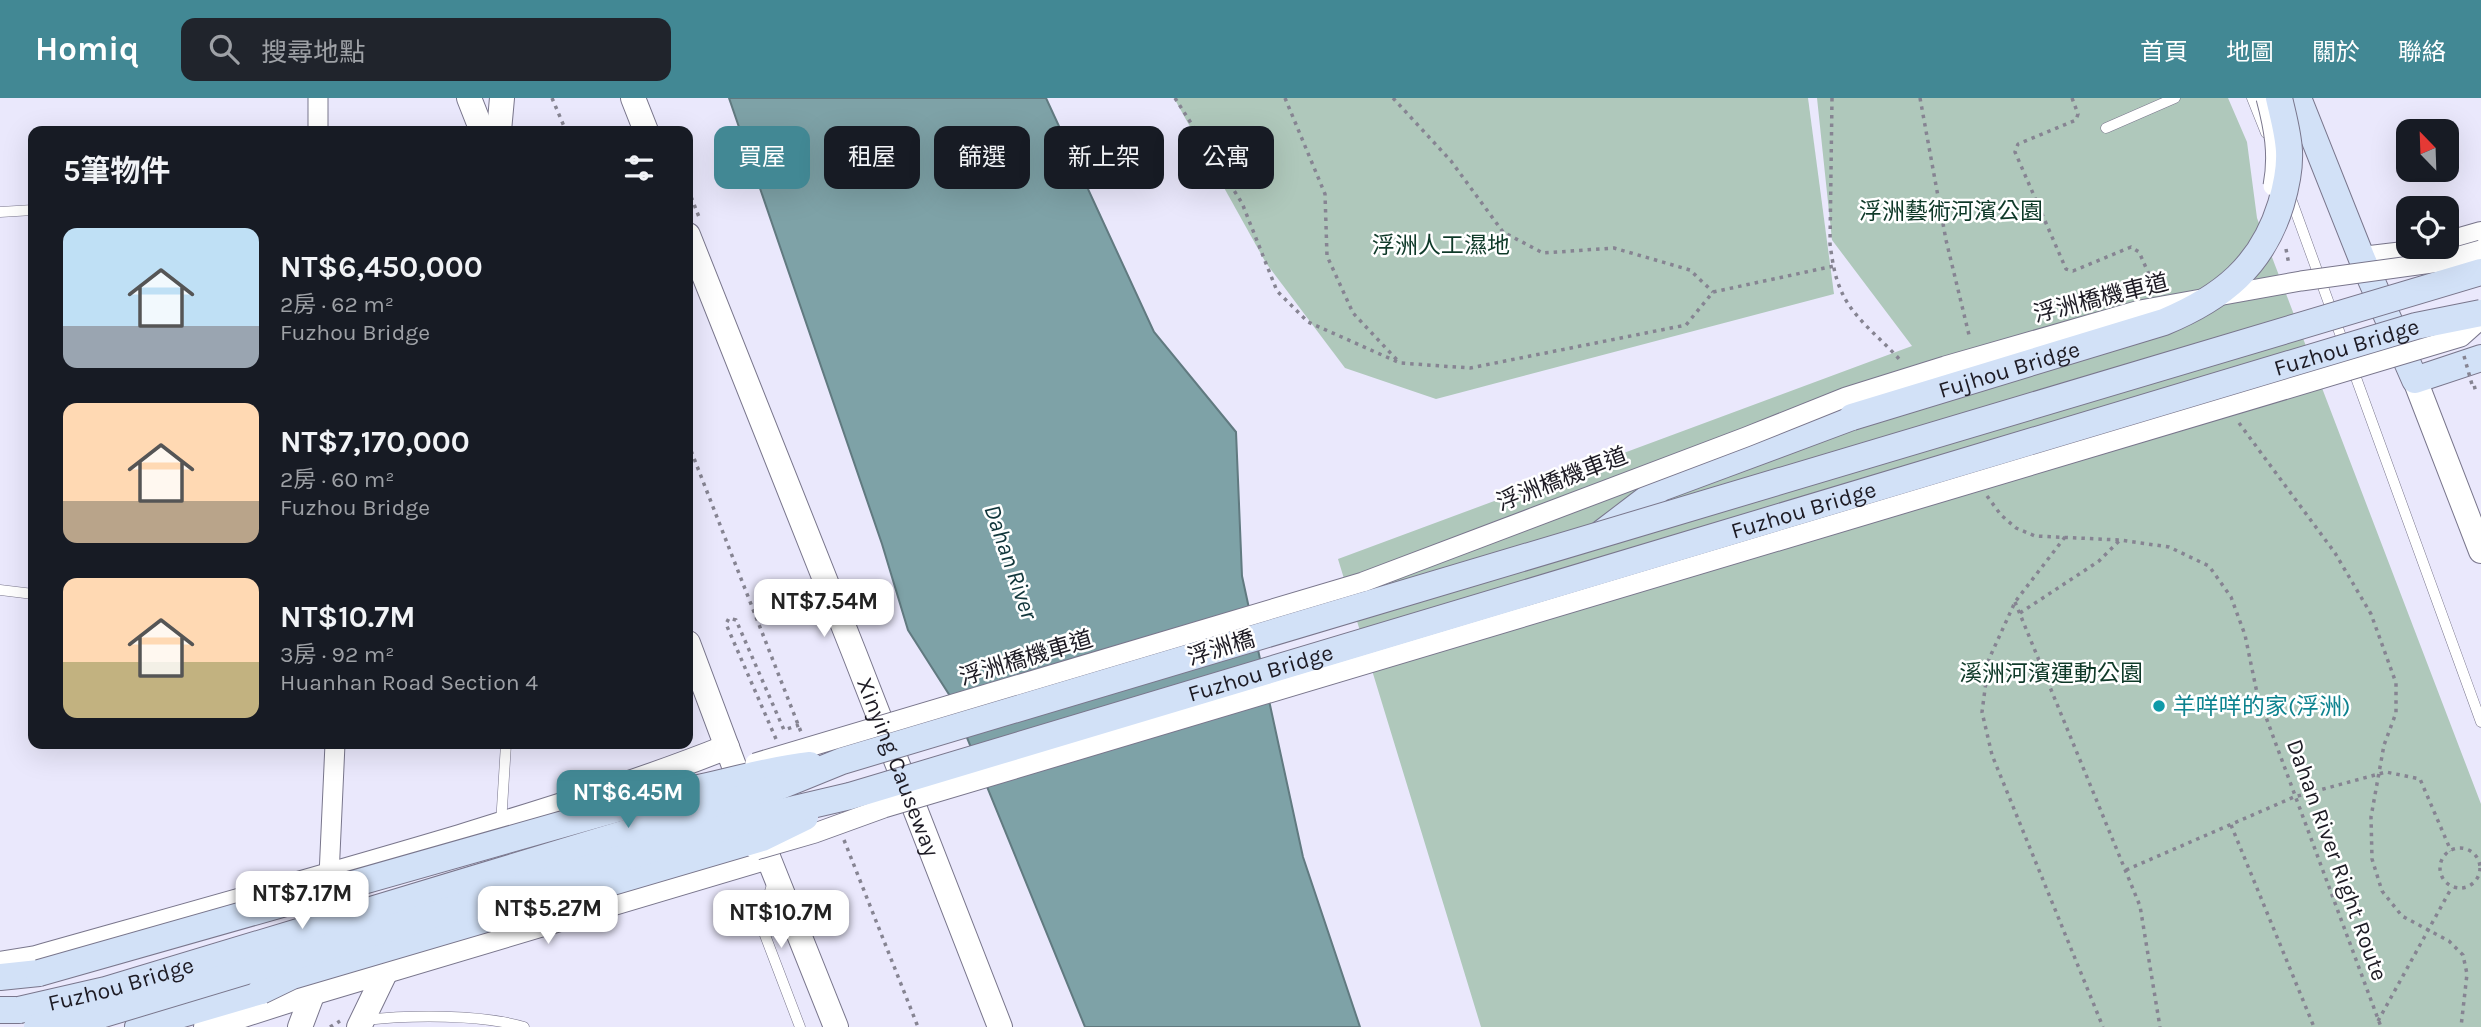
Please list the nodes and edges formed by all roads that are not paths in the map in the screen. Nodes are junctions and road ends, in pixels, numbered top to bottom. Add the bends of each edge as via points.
1 (318, 98) edge
2 (469, 98) edge
3 (502, 98) edge
4 (633, 98) edge
5 (2175, 98) edge
6 (2252, 98) edge
7 (2266, 98) edge
8 (2279, 98) edge
9 (2298, 98) edge
10 (318, 126) edge
11 (480, 126) edge
12 (499, 126) edge
13 (644, 126) edge
14 (2106, 128) dead end
15 (28, 210) edge
16 (0, 212) edge
17 (2481, 234) edge
18 (2459, 240) edge
19 (693, 249) edge
20 (2481, 250) edge
21 (2396, 255) edge
22 (2362, 259) junction
23 (2481, 272) edge
24 (2481, 313) edge
25 (2481, 319) edge
26 (2481, 358) edge
27 (2415, 380) junction
28 (1746, 437) junction
29 (1601, 534) junction
30 (2481, 551) edge
31 (0, 590) edge
32 (28, 593) edge
33 (693, 656) edge
34 (2481, 722) edge
35 (727, 747) junction
36 (335, 749) edge
37 (506, 749) edge
38 (842, 761) junction
39 (669, 794) junction
40 (850, 796) junction
41 (570, 802) junction
42 (501, 824) junction
43 (772, 866) junction
44 (329, 876) junction
45 (610, 904) junction
46 (0, 964) edge
47 (386, 971) junction
48 (0, 977) edge
49 (261, 991) junction
50 (315, 992) junction
51 (0, 1010) edge
52 (360, 1024) edge
53 (37, 1027) edge
54 (138, 1027) edge
55 (206, 1027) edge
56 (300, 1027) edge
57 (524, 1027) edge
58 (800, 1027) edge
59 (836, 1027) edge
60 (1000, 1027) edge

1 - 10 street
2 - 11 street
3 - 12 street
4 - 13 street
5 - 14 lane
6 - 34 lane
7 - 28 street, bridge via 2276,135 2270,205 2238,260 2190,299 2142,318
8 - 29 main road, Fujhou Bridge, bridge via 2289,153 2275,222 2259,251 2218,294 2164,322 1852,417 1661,488
9 - 22 main road
15 - 16 lane
17 - 18 street
19 - 60 street, Xinying Causeway
20 - 28 street, 浮洲橋機車道, bridge via 2439,262 2140,310 1846,397
21 - 22 street
22 - 27 main road
23 - 29 main road, Fuzhou Bridge, bridge
24 - 40 main road, Fuzhou Bridge, bridge via 2389,334
25 - 49 street, bridge via 2461,337 884,808 801,837 295,986
26 - 27 main road
27 - 30 street
28 - 39 street, 浮洲橋機車道, bridge via 1363,582 703,779
29 - 38 main road, 浮洲橋, bridge
31 - 32 lane
33 - 35 street
35 - 41 street
35 - 43 street
36 - 44 street
37 - 42 lane
38 - 39 main road, bridge via 774,769
38 - 51 main road, Fuzhou Bridge, bridge via 778,787 106,990 19,1010
39 - 48 main road, bridge via 39,973
40 - 49 main road, bridge via 762,838 292,976
40 - 53 main road, Fuzhou Bridge, bridge via 755,818 97,1016
41 - 42 street
41 - 45 street via 591,799 604,830 623,880
42 - 44 street
43 - 45 street
43 - 58 lane via 760,922
43 - 59 street
44 - 46 street via 36,958
44 - 50 street via 323,958
45 - 47 street
47 - 50 street
47 - 52 street
49 - 54 main road
50 - 55 street
50 - 56 street
52 - 57 lane via 402,1016 487,1020

